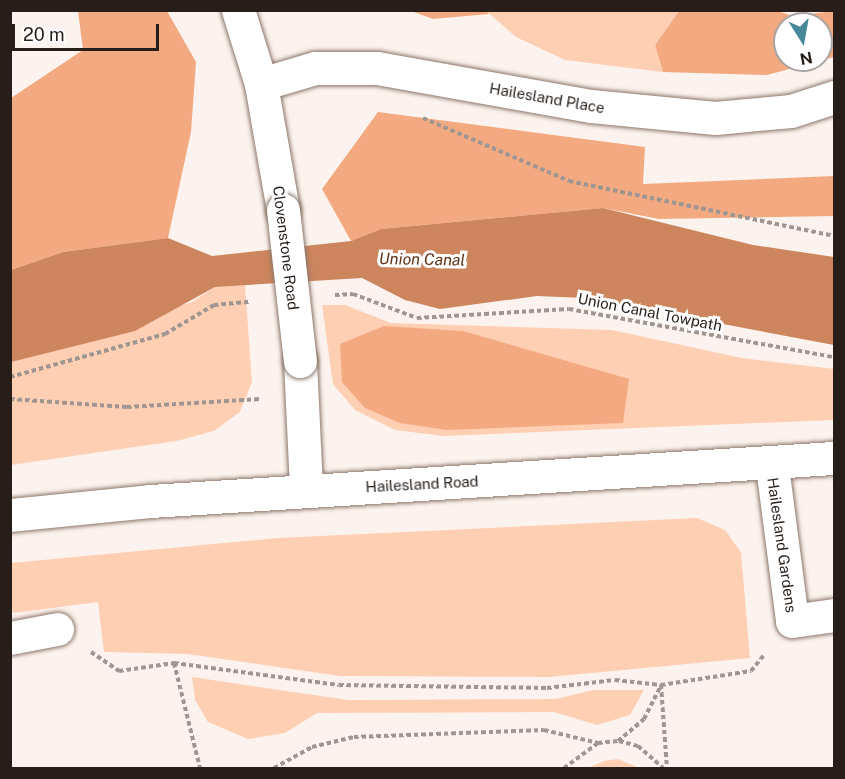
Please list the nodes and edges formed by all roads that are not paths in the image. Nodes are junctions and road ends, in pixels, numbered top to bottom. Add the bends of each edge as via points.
1 (238, 10) edge
2 (261, 84) junction
3 (834, 97) edge
4 (834, 458) edge
5 (772, 466) junction
6 (306, 490) junction
7 (10, 515) edge
8 (834, 622) edge
9 (57, 629) road end
10 (10, 638) edge

1 - 2 street, Clovenstone Road
2 - 3 street, Hailesland Place via 315,68 409,72 579,104 704,117 783,112
2 - 6 street, Clovenstone Road, bridge via 283,210 300,361
4 - 5 street, Hailesland Road
5 - 6 street, Hailesland Road
5 - 8 street, Hailesland Gardens via 792,621
6 - 7 street, Hailesland Road
9 - 10 street

